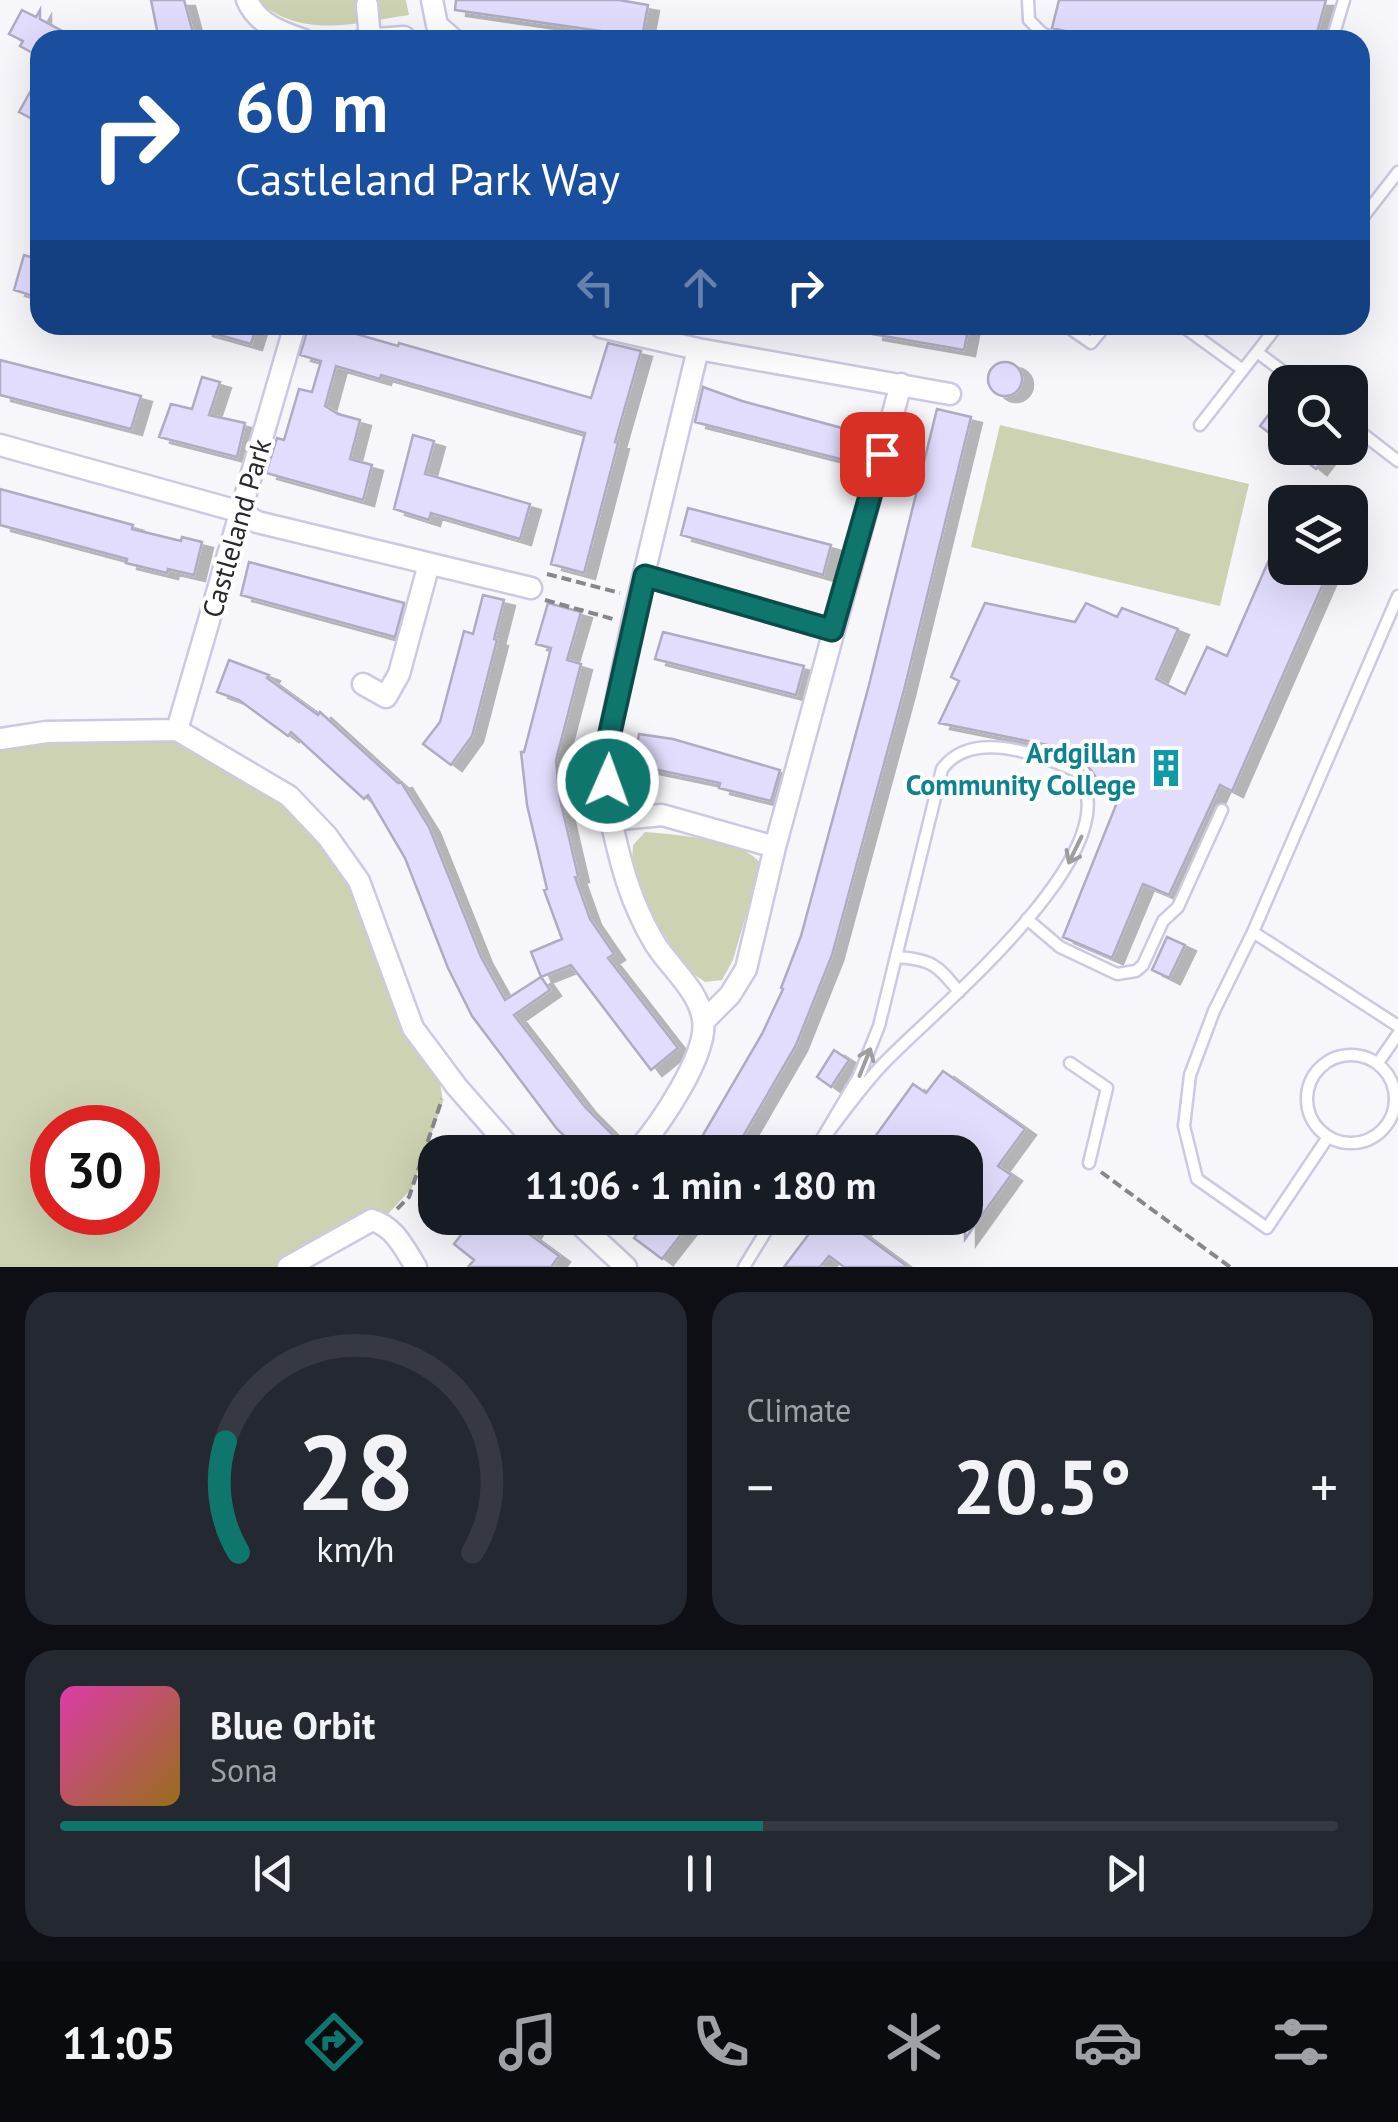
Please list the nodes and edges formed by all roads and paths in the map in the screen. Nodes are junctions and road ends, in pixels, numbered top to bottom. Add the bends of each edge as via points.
1 (247, 0) edge
2 (432, 0) edge
3 (1028, 0) edge
4 (1344, 0) edge
5 (367, 6) dead end
6 (274, 30) edge
7 (369, 30) edge
8 (443, 30) edge
9 (1039, 30) edge
10 (1335, 30) edge
11 (1398, 172) edge
12 (1370, 207) edge
13 (291, 335) edge
14 (636, 335) edge
15 (1195, 335) edge
16 (1270, 335) edge
17 (698, 349) junction
18 (1257, 352) junction
19 (1274, 365) edge
20 (1243, 370) junction
21 (901, 384) junction
22 (950, 394) dead end
23 (1200, 425) dead end
24 (1368, 438) edge
25 (0, 444) edge
26 (1398, 462) edge
27 (241, 512) junction
28 (429, 564) junction
29 (645, 576) junction
30 (535, 580) junction
31 (1398, 596) edge
32 (640, 598) junction
33 (632, 624) junction
34 (832, 630) junction
35 (362, 684) dead end
36 (177, 730) junction
37 (0, 739) edge
38 (1222, 810) dead end
39 (612, 820) junction
40 (775, 847) junction
41 (1027, 919) junction
42 (1254, 932) junction
43 (896, 957) junction
44 (959, 992) junction
45 (704, 1020) junction
46 (1398, 1030) edge
47 (1070, 1062) dead end
48 (1378, 1063) junction
49 (457, 1086) junction
50 (499, 1135) edge
51 (651, 1135) edge
52 (825, 1135) edge
53 (828, 1135) edge
54 (1328, 1137) junction
55 (1089, 1164) joint
56 (384, 1224) junction
57 (593, 1235) edge
58 (764, 1235) edge
59 (288, 1267) edge
60 (416, 1267) edge
61 (626, 1267) edge
62 (744, 1267) edge
63 (1230, 1267) edge

1 - 6 street
2 - 8 street
3 - 9 lane via 1029,20
4 - 10 lane
5 - 7 street
11 - 12 lane
13 - 27 street, Castleland Park
14 - 17 street
15 - 20 lane
16 - 18 lane
17 - 21 street
17 - 29 street
18 - 19 lane
18 - 20 lane
20 - 23 lane
21 - 22 street
21 - 34 street
24 - 26 lane
25 - 27 street
27 - 28 street via 257,522
27 - 36 street, Castleland Park
28 - 30 street
28 - 35 street via 399,674 386,697
29 - 32 street
29 - 34 street
30 - 32 path
30 - 33 path via 532,596
31 - 42 lane
32 - 33 street
33 - 39 street via 609,737
34 - 40 street
36 - 37 street
36 - 49 street via 289,796 326,836 359,881 413,1028
38 - 41 lane via 1178,907 1136,971 1117,974 1060,948
39 - 40 street via 662,815
39 - 45 street via 624,880
40 - 45 street via 746,969
43 -> 41 lane via 942,769 961,752 992,746 1066,766 1085,782 1088,822 1058,884
41 - 44 lane
42 - 46 lane
42 - 54 lane via 1190,1075 1184,1126 1197,1180 1267,1228
43 - 44 lane via 940,966
52 -> 43 lane via 880,1026
44 - 53 lane via 886,1060
45 - 51 street via 702,1043
46 - 48 lane
47 - 55 lane via 1107,1088
48 - 54 lane via 1394,1088 1392,1117 1357,1143
48 - 54 lane via 1351,1054 1314,1074 1310,1115
49 - 50 street
49 - 56 path via 443,1096 409,1196
55 - 63 path
56 - 59 street via 372,1220
56 - 60 street
57 - 61 street
58 - 62 lane

